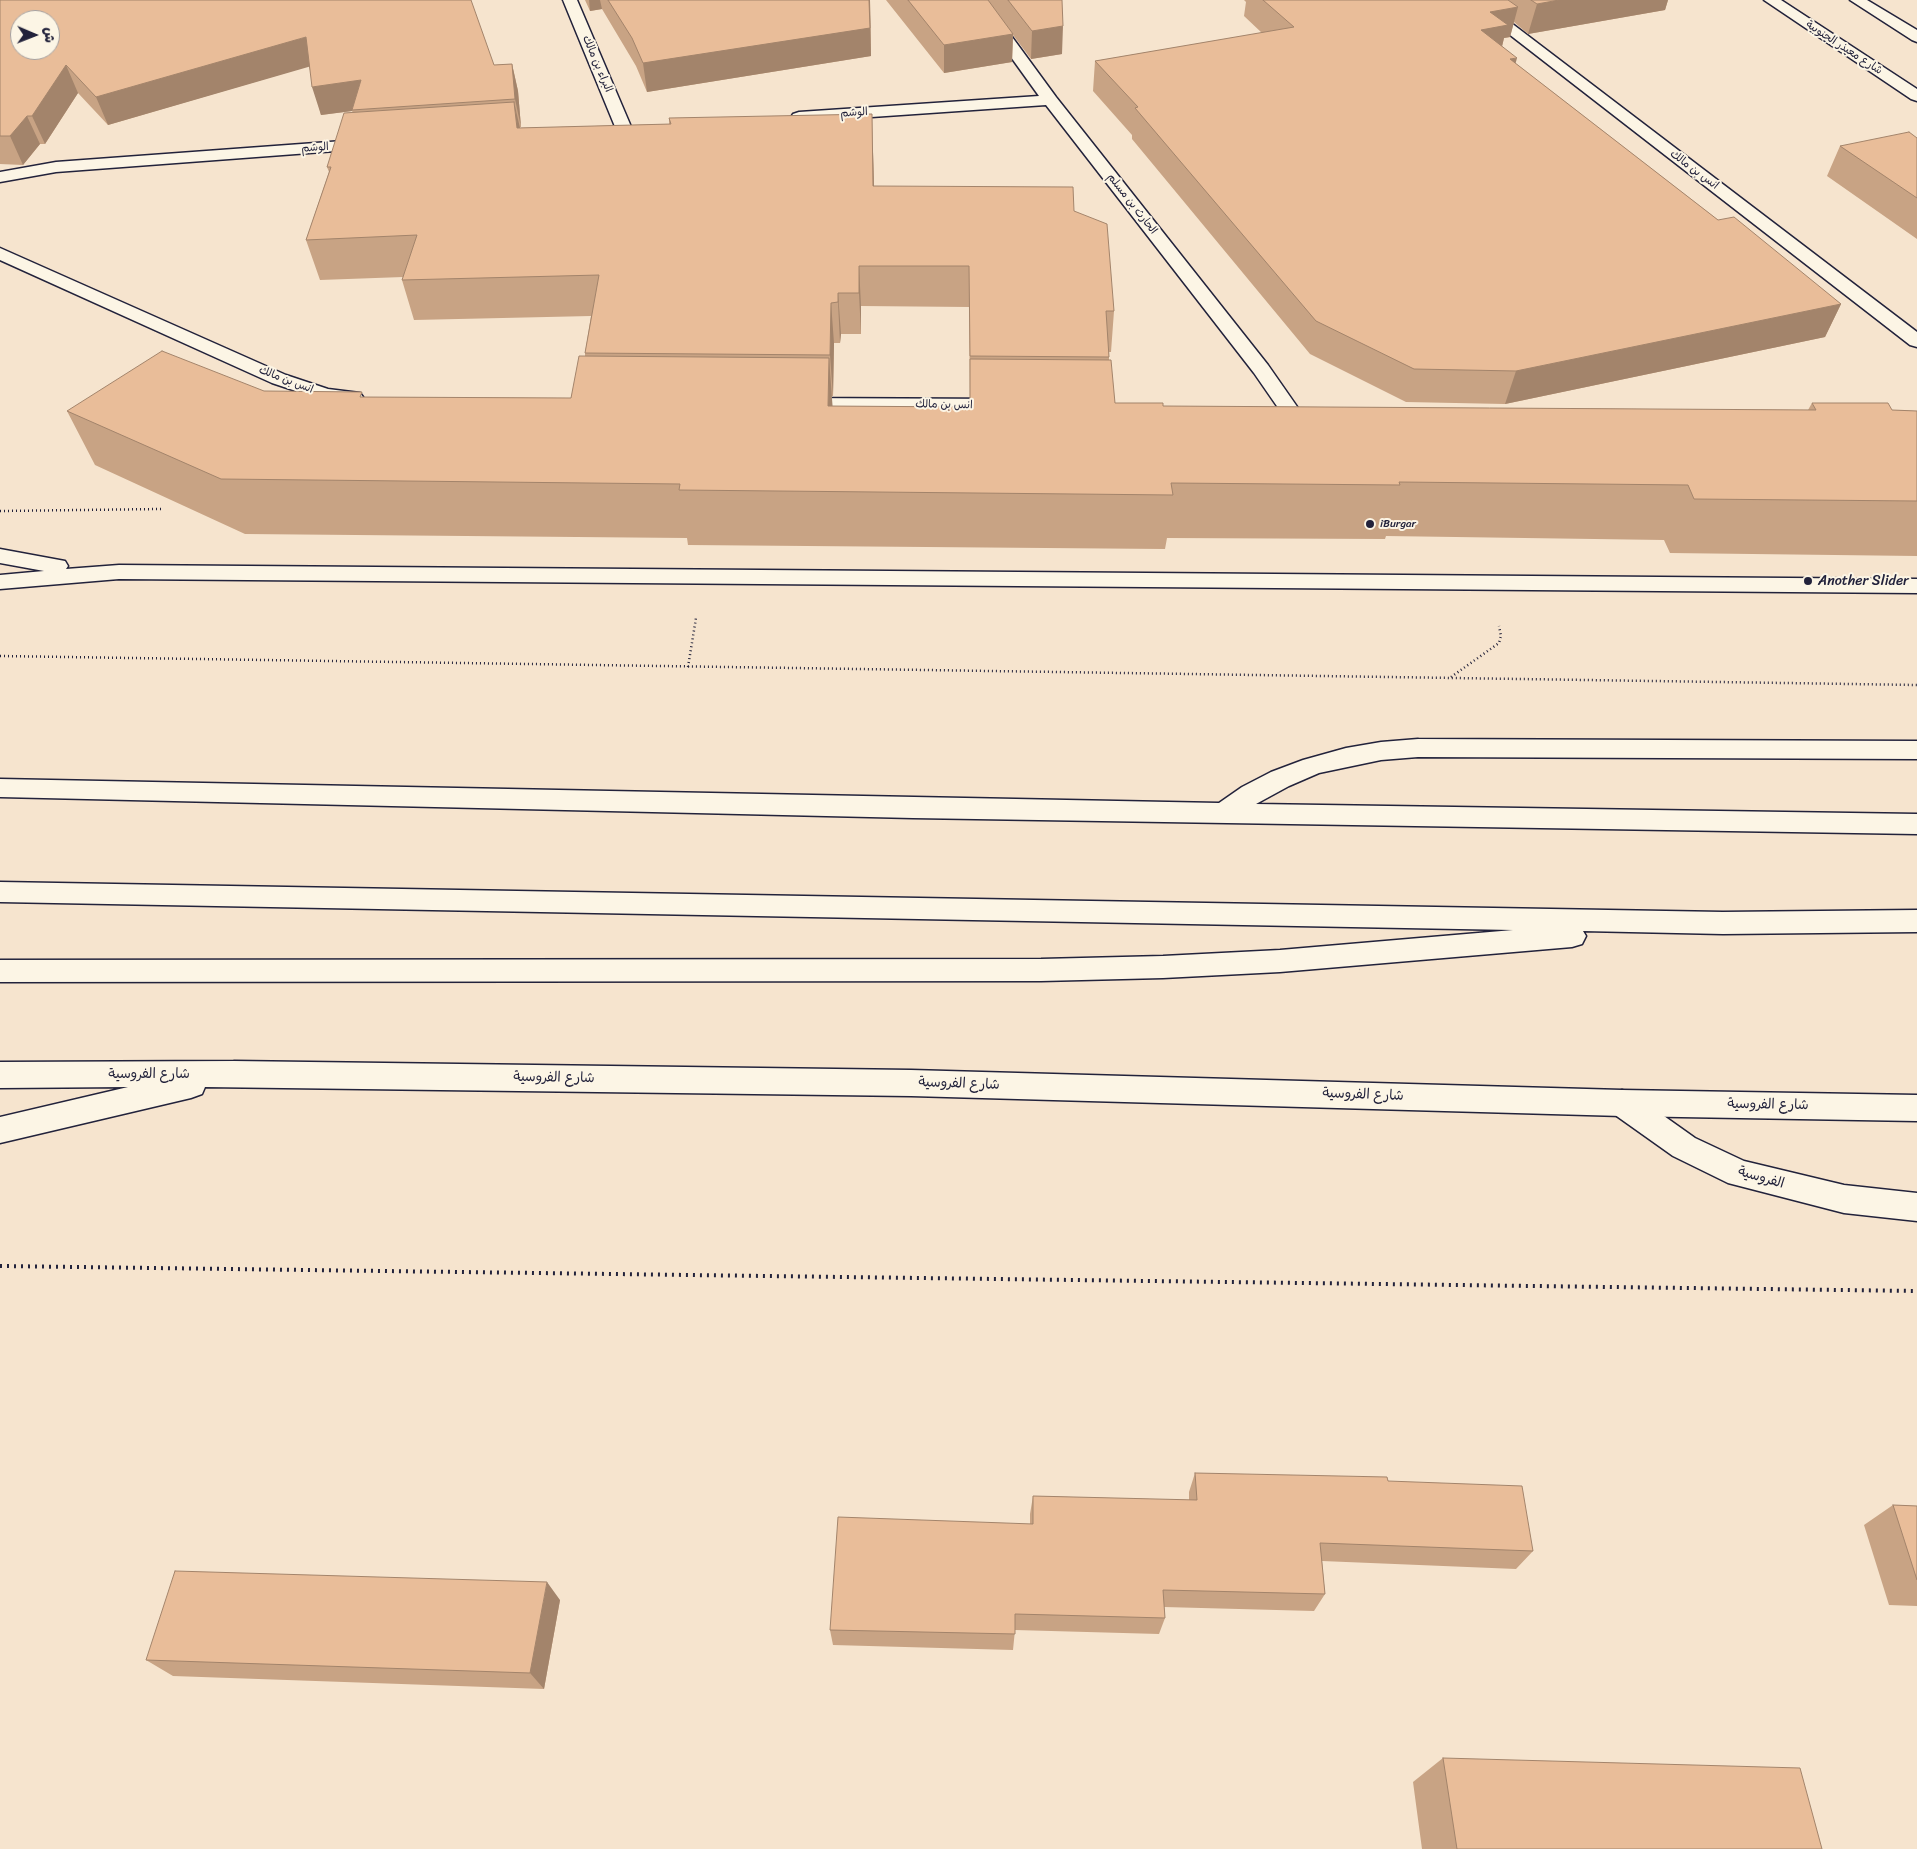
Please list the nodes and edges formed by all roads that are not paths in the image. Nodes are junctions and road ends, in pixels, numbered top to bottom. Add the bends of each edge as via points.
1 (570, 0) edge
2 (977, 0) edge
3 (1472, 0) edge
4 (1771, 0) edge
5 (1857, 0) edge
6 (1917, 37) edge
7 (1917, 96) edge
8 (1050, 100) junction
9 (782, 118) edge
10 (644, 127) edge
11 (624, 129) junction
12 (604, 130) edge
13 (384, 144) edge
14 (0, 177) edge
15 (0, 253) edge
16 (1917, 341) edge
17 (376, 398) edge
18 (782, 404) edge
19 (1030, 406) edge
20 (1288, 408) edge
21 (0, 556) edge
22 (118, 572) junction
23 (0, 582) edge
24 (1917, 586) edge
25 (1917, 750) edge
26 (0, 769) edge
27 (0, 788) edge
28 (70, 789) junction
29 (1224, 813) junction
30 (1917, 824) edge
31 (0, 892) edge
32 (1917, 921) edge
33 (1723, 923) junction
34 (0, 971) edge
35 (234, 1074) junction
36 (0, 1075) edge
37 (1622, 1103) junction
38 (1917, 1108) edge
39 (0, 1130) edge
40 (1917, 1208) edge

1 - 11 main road, البراء بن مالك
2 - 8 main road, الحارث بن مسلم
3 - 16 main road, انس بن مالك
4 - 7 main road, شارع معيذر الجنوبية
5 - 6 main road
8 - 9 main road, الوشم
8 - 20 main road, الحارث بن مسلم
10 - 11 main road
11 - 12 main road
13 - 14 main road, الوشم via 56,166
15 - 17 main road, انس بن مالك via 279,379 326,395
18 - 19 main road, انس بن مالك
21 - 22 main road
22 - 23 main road
22 - 24 main road
25 - 29 main road via 1418,748 1381,751 1346,757 1288,775 1251,794
26 - 28 main road
27 - 28 main road
28 - 29 main road
29 - 30 main road
31 - 33 main road
32 - 33 main road
33 - 34 main road via 1280,961 1163,967 1041,970
35 - 36 main road, شارع الفروسية
35 - 37 main road, شارع الفروسية via 901,1083
35 - 39 main road
37 - 38 main road, شارع الفروسية
37 - 40 main road, الفروسية via 1684,1147 1739,1173 1844,1199

